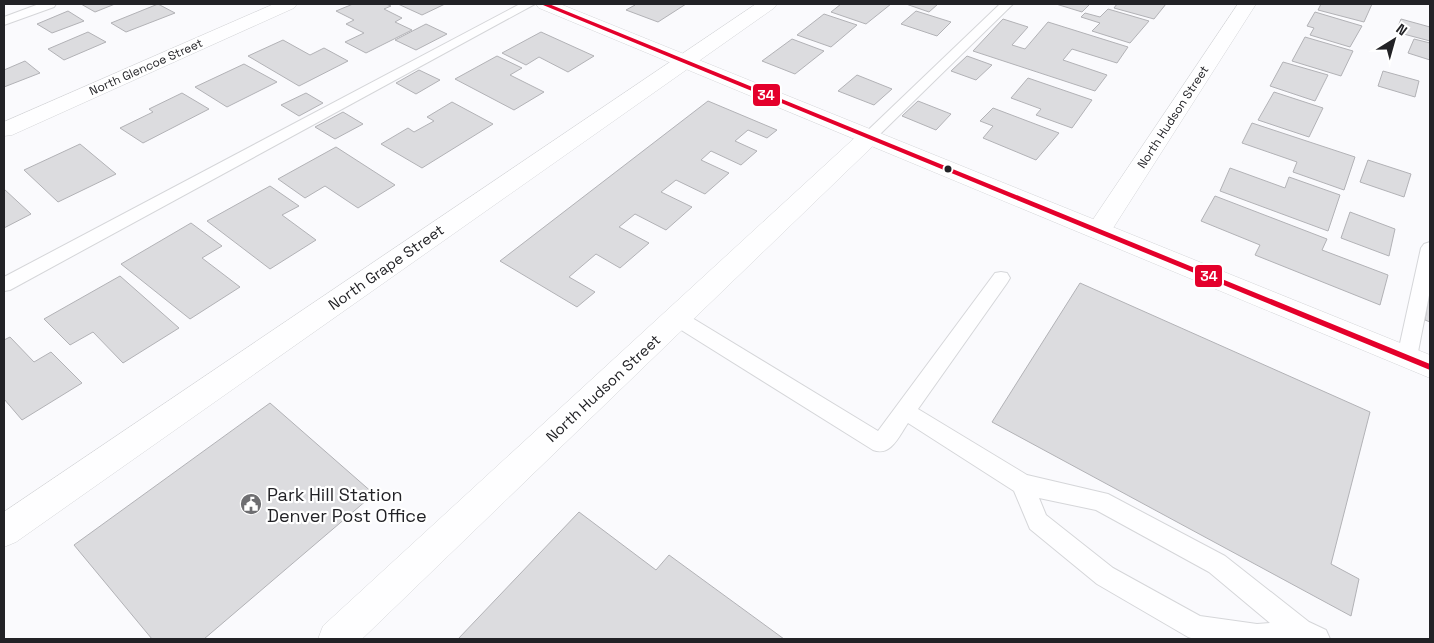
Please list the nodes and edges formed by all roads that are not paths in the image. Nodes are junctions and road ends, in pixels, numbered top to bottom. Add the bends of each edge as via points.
1 (50, 4) edge
2 (288, 4) edge
3 (528, 4) edge
4 (545, 4) edge
5 (768, 4) edge
6 (1007, 4) edge
7 (1246, 4) edge
8 (4, 21) edge
9 (685, 62) junction
10 (4, 130) edge
11 (869, 137) junction
12 (1099, 230) junction
13 (1430, 248) edge
14 (1001, 278) dead end
15 (4, 285) edge
16 (678, 318) junction
17 (1407, 357) junction
18 (1430, 367) edge
19 (905, 411) junction
20 (1022, 484) junction
21 (4, 531) edge
22 (1308, 635) edge
23 (336, 639) edge

1 - 8 lane
2 - 10 street, North Glencoe Street
3 - 15 lane
4 - 9 street
5 - 9 street, North Grape Street
6 - 11 lane
7 - 12 street, North Hudson Street
9 - 11 street
9 - 21 street, North Grape Street
11 - 12 street
11 - 16 street, North Hudson Street
12 - 17 street
13 - 17 lane
14 - 19 lane
16 - 19 lane via 882,444
16 - 23 street, North Hudson Street
17 - 18 street
19 - 20 lane
20 - 22 lane via 1100,500 1217,564
20 - 22 lane via 1038,522 1104,576 1197,628 1257,637

